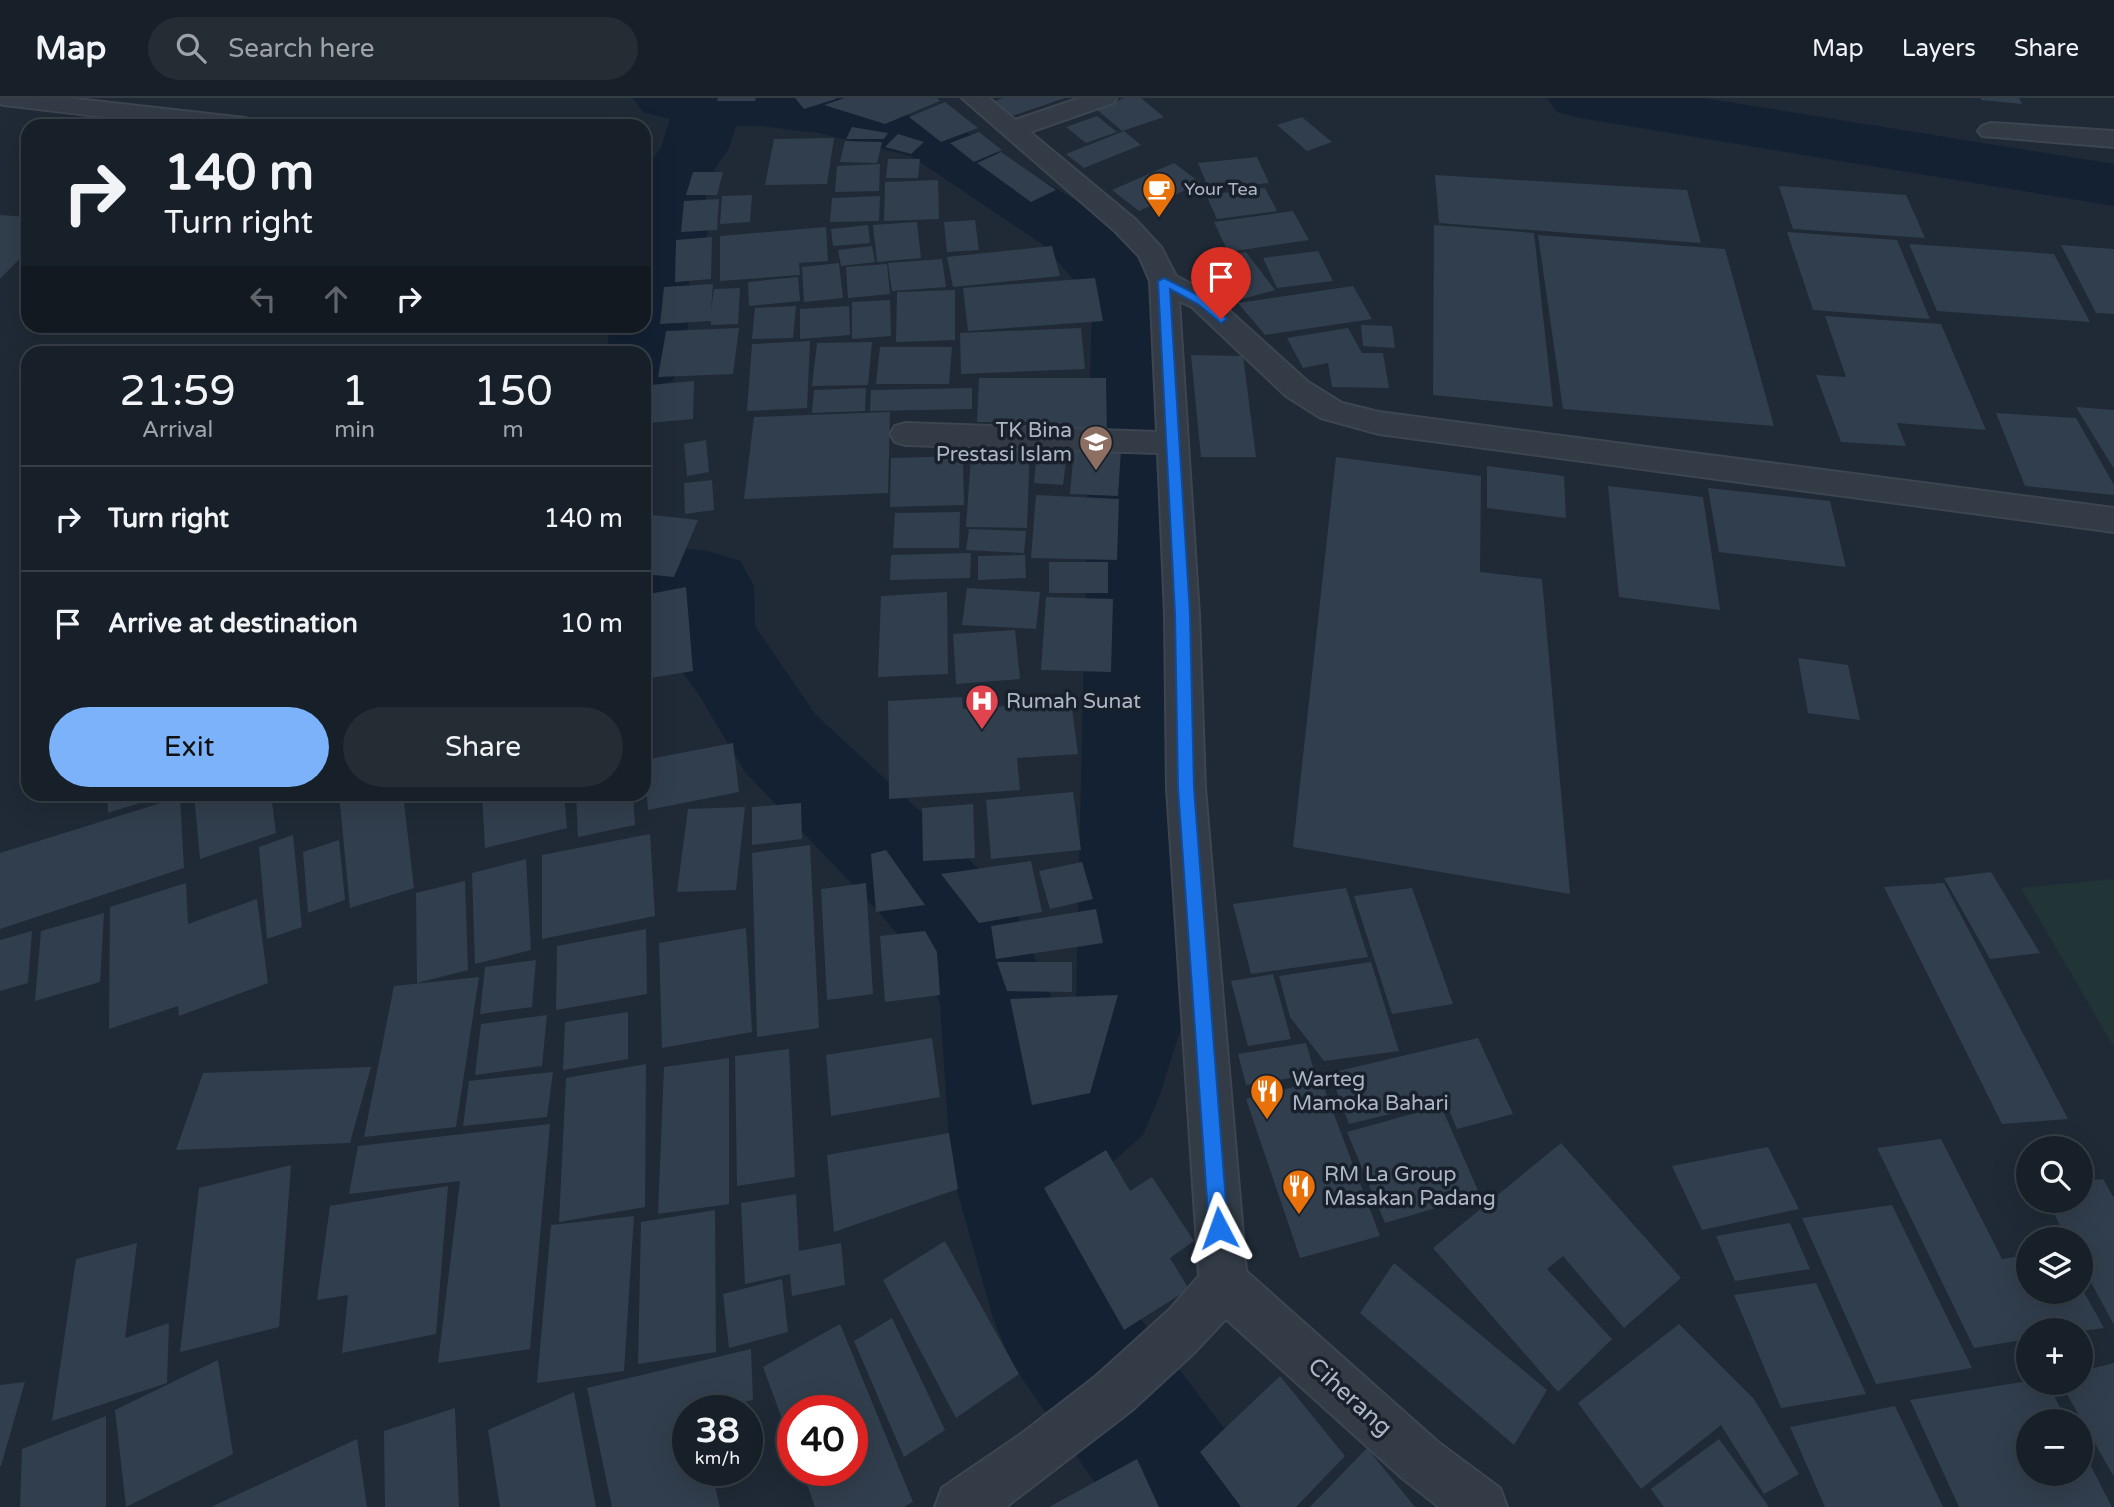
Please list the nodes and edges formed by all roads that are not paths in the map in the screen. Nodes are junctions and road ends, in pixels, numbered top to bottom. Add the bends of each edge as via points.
1 (4, 98) edge
2 (974, 98) edge
3 (1104, 98) edge
4 (185, 119) edge
5 (1014, 129) junction
6 (1991, 131) dead end
7 (2114, 139) edge
8 (1164, 281) junction
9 (906, 434) dead end
10 (1162, 443) junction
11 (2114, 520) edge
12 (1223, 1283) junction
13 (961, 1507) edge
14 (1481, 1507) edge

1 - 4 street
2 - 5 street
3 - 5 street
5 - 8 street via 1126,226 1152,253
6 - 7 street
8 - 10 street
8 - 11 street via 1202,301 1297,389 1332,411 1379,424
9 - 10 street
10 - 12 street via 1182,615 1186,788
12 - 13 street via 1208,1307 1102,1405
12 - 14 street, Ciherang via 1420,1460

